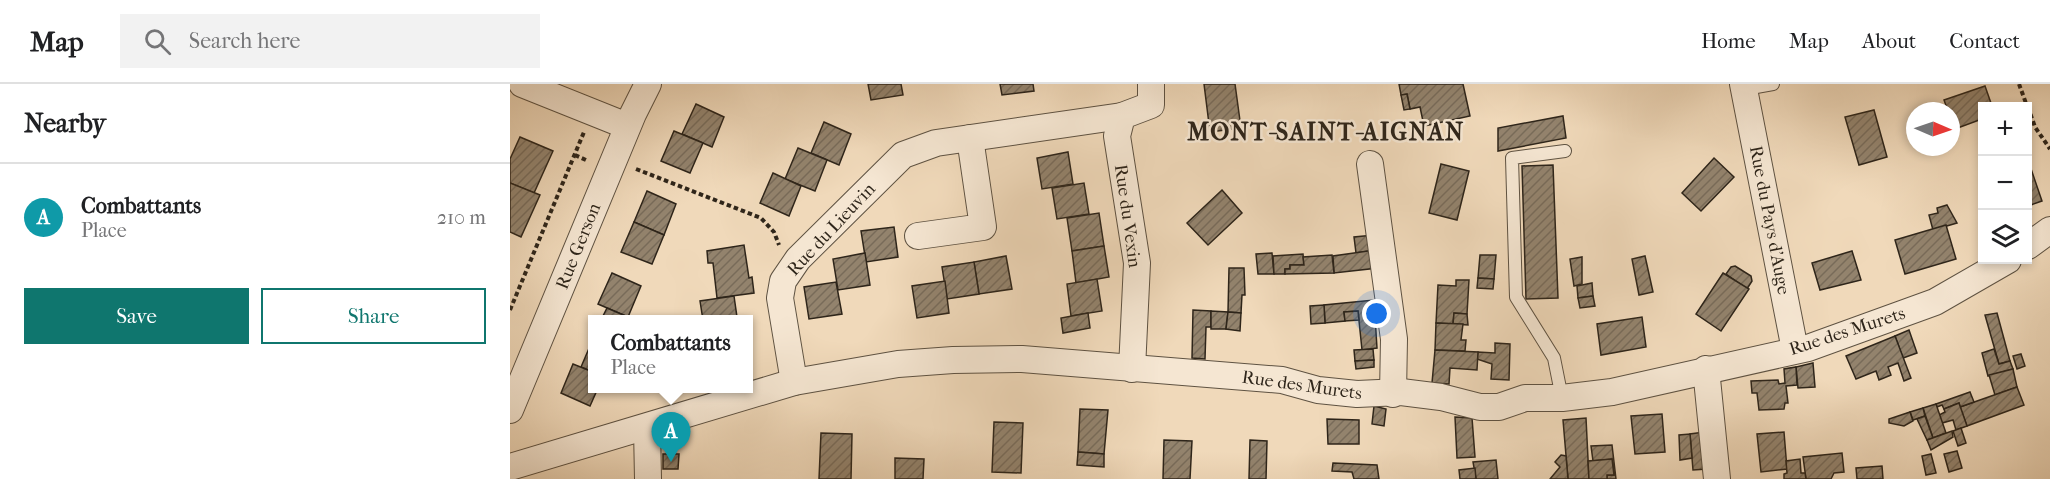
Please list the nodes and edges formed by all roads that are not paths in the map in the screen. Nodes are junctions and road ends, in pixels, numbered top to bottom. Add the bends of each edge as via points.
1 (522, 84) edge
2 (648, 84) edge
3 (1151, 84) edge
4 (1773, 84) edge
5 (1744, 87) edge
6 (1122, 116) junction
7 (627, 126) junction
8 (970, 138) junction
9 (1565, 151) dead end
10 (1370, 164) dead end
11 (2050, 230) edge
12 (918, 237) dead end
13 (2032, 243) edge
14 (2001, 264) edge
15 (1795, 350) junction
16 (1132, 369) junction
17 (1706, 369) junction
18 (794, 382) junction
19 (1393, 394) junction
20 (1562, 398) junction
21 (510, 410) edge
22 (647, 428) junction
23 (510, 467) edge
24 (648, 479) edge
25 (1717, 479) edge

1 - 7 street
2 - 7 street, Rue Gerson
3 - 6 street via 1152,105
4 - 5 lane, Rue du Pays d'Auge
5 - 15 street, Rue du Pays d'Auge
6 - 8 street, Rue du Lieuvin
6 - 16 street, Rue du Vexin via 1117,136 1137,263
7 - 21 street, Rue Gerson
8 - 12 street via 983,227
8 - 18 street, Rue du Lieuvin via 936,142 903,155 792,266 783,281 780,298
9 - 20 lane via 1512,158 1516,297 1554,358
10 - 19 street via 1394,339
11 - 13 street
14 - 15 street, Rue des Murets via 1935,302
15 - 17 street, Rue des Murets
16 - 18 street, Rue des Murets via 1022,359 953,360 898,364
16 - 19 street, Rue des Murets via 1282,380 1318,390
17 - 20 street, Rue des Murets via 1612,392
17 - 25 street
18 - 22 street, Rue des Murets
19 - 20 street, Rue des Murets via 1441,397 1480,407 1499,407 1534,397
22 - 23 street, Rue des Murets
22 - 24 street

